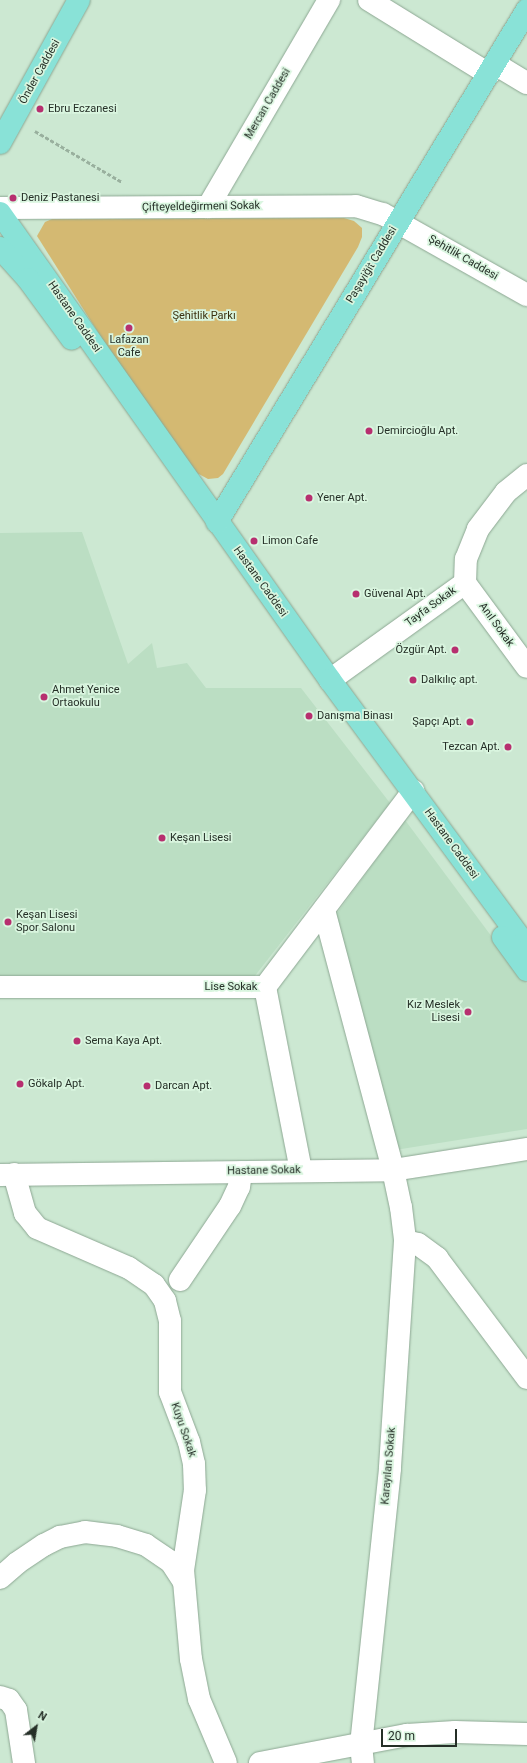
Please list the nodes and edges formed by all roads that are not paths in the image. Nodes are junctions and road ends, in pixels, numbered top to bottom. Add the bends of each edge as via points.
1 (64, 0) edge
2 (79, 0) edge
3 (329, 0) edge
4 (369, 0) edge
5 (527, 10) edge
6 (492, 69) junction
7 (527, 83) edge
8 (7, 117) edge
9 (0, 144) edge
10 (208, 207) junction
11 (0, 208) edge
12 (0, 213) edge
13 (398, 222) junction
14 (0, 248) edge
15 (527, 295) edge
16 (527, 474) edge
17 (217, 522) junction
18 (465, 583) junction
19 (527, 667) edge
20 (330, 680) junction
21 (409, 796) junction
22 (324, 910) junction
23 (527, 947) edge
24 (527, 970) edge
25 (0, 987) edge
26 (265, 987) junction
27 (527, 1149) edge
28 (393, 1170) junction
29 (301, 1171) junction
30 (241, 1172) junction
31 (7, 1174) edge
32 (405, 1241) junction
33 (180, 1280) dead end
34 (527, 1378) edge
35 (187, 1541) junction
36 (160, 1552) junction
37 (0, 1578) edge
38 (184, 1582) junction
39 (0, 1697) edge
40 (527, 1734) edge
41 (362, 1754) edge
42 (24, 1763) edge
43 (226, 1763) edge
44 (260, 1763) edge

1 - 8 main road, Önder Caddesi
2 - 8 main road, Önder Caddesi
3 - 10 street, Mercan Caddesi
4 - 6 street
5 - 6 main road, Paşayiğit Caddesi
6 - 7 street
6 - 13 main road, Paşayiğit Caddesi
8 - 9 main road, Önder Caddesi
10 - 11 street, Çifteyeldeğirmeni Sokak
10 - 13 street, Çifteyeldeğirmeni Sokak via 356,206 370,208
12 - 17 main road, Hastane Caddesi
13 - 15 street, Şehitlik Caddesi
13 - 17 main road, Paşayiğit Caddesi
14 - 21 main road, Hastane Caddesi via 28,279
16 - 18 street, Tayfa Sokak via 506,492 478,529 466,559
17 - 20 main road, Hastane Caddesi
18 - 19 street, Anıl Sokak
18 - 20 street, Tayfa Sokak
20 - 21 main road, Hastane Caddesi
21 - 22 street, Lise Sokak
21 - 23 main road, Hastane Caddesi
21 - 24 main road, Hastane Caddesi
22 - 26 street, Lise Sokak
22 - 28 street, Karayılan Sokak
25 - 26 street, Lise Sokak
26 - 29 street
27 - 28 street, Hastane Sokak
28 - 29 street, Hastane Sokak
28 - 32 street, Karayılan Sokak
29 - 30 street, Hastane Sokak
30 - 31 street, Hastane Sokak
30 - 33 street via 239,1187 230,1206
31 - 35 street, Kuyu Sokak via 25,1213 37,1228 129,1268 154,1285 165,1301 170,1328 170,1392 189,1442 194,1464 195,1490
32 - 34 street via 418,1244 437,1258
32 - 41 street, Karayılan Sokak via 390,1470
35 - 36 street via 178,1556 169,1557
35 - 38 street, Kuyu Sokak
36 - 37 street via 117,1536 85,1532 72,1534 44,1545
36 - 38 street via 175,1566
38 - 43 street, Kuyu Sokak via 194,1678 199,1699
39 - 42 street via 9,1700 16,1710
40 - 41 street via 455,1732 407,1735
41 - 44 street

